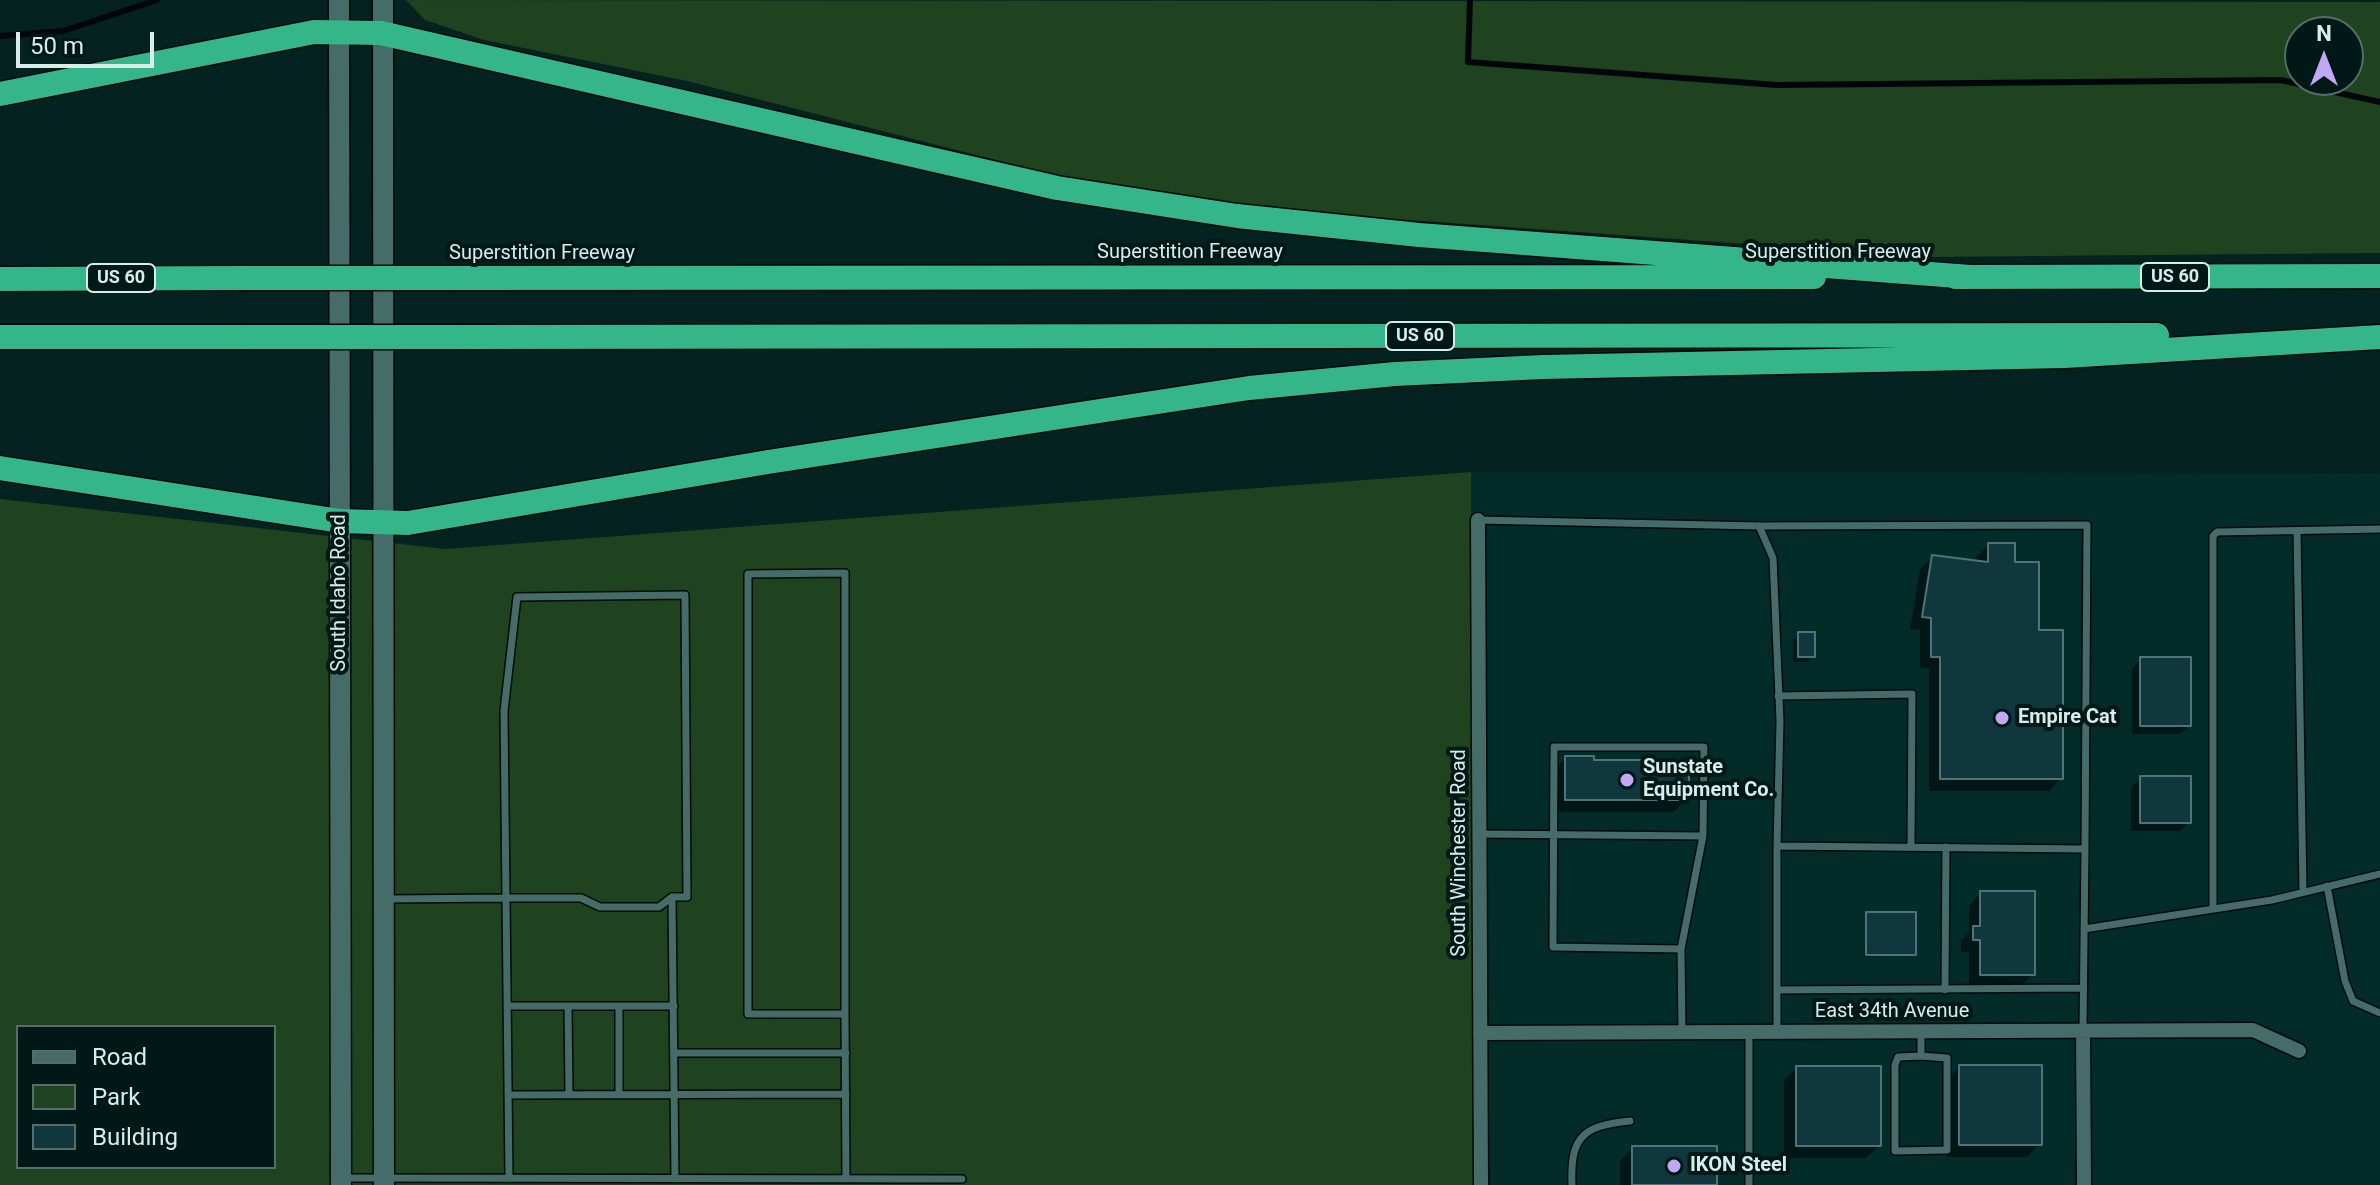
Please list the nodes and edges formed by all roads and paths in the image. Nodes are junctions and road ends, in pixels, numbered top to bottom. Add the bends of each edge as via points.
1 (339, 0) edge
2 (383, 0) edge
3 (338, 31) junction
4 (381, 33) junction
5 (0, 94) edge
6 (2380, 276) edge
7 (1970, 277) junction
8 (0, 279) edge
9 (0, 337) edge
10 (2380, 337) edge
11 (0, 468) edge
12 (1478, 520) joint
13 (340, 521) junction
14 (383, 523) junction
15 (1759, 526) junction
16 (2380, 529) edge
17 (2297, 531) junction
18 (1778, 696) junction
19 (1479, 834) junction
20 (1554, 834) junction
21 (1703, 836) junction
22 (1777, 846) junction
23 (1911, 847) junction
24 (1946, 847) junction
25 (2085, 849) junction
26 (2380, 874) edge
27 (2327, 886) junction
28 (2303, 892) junction
29 (672, 897) junction
30 (506, 898) junction
31 (384, 899) junction
32 (2213, 909) junction
33 (2084, 929) junction
34 (1681, 949) junction
35 (2083, 988) junction
36 (1777, 990) junction
37 (1945, 990) junction
38 (507, 1006) junction
39 (568, 1006) junction
40 (619, 1006) junction
41 (674, 1006) junction
42 (2380, 1013) edge
43 (845, 1014) junction
44 (2083, 1031) junction
45 (1682, 1032) junction
46 (1749, 1032) junction
47 (1777, 1032) junction
48 (1921, 1032) junction
49 (1480, 1033) junction
50 (2299, 1051) dead end
51 (674, 1053) junction
52 (846, 1053) junction
53 (1921, 1056) junction
54 (619, 1094) junction
55 (675, 1094) junction
56 (846, 1094) junction
57 (508, 1095) junction
58 (569, 1095) junction
59 (1630, 1121) dead end
60 (509, 1179) junction
61 (675, 1179) junction
62 (846, 1179) junction
63 (962, 1179) dead end
64 (341, 1182) edge
65 (384, 1182) edge
66 (1481, 1185) edge
67 (1572, 1185) edge
68 (1749, 1185) edge
69 (2084, 1185) edge

1 - 3 main road, South Idaho Road
2 - 4 main road
3 - 4 highway
3 - 5 highway
3 - 13 main road, South Idaho Road
4 - 7 highway via 1057,188 1419,235
4 - 14 main road
6 - 7 highway, Superstition Freeway / US 60
7 - 8 highway, Superstition Freeway / US 60, bridge
9 - 10 highway, US 60, bridge
10 - 14 highway via 2065,356 1395,374 1249,388
11 - 13 highway
12 - 15 lane
12 - 19 street, South Winchester Road
13 - 14 highway
13 - 64 main road, South Idaho Road
14 - 31 main road
15 - 18 lane via 1773,558
15 - 25 lane via 2087,525
16 - 17 lane
17 - 28 lane
17 - 32 lane via 2213,536
18 - 22 lane
18 - 23 lane via 1912,694
19 - 20 lane
19 - 49 street, South Winchester Road
20 - 21 lane
20 - 21 lane via 1554,747 1704,747
20 - 34 lane via 1553,947
21 - 34 lane
22 - 23 lane
22 - 36 lane
23 - 24 lane
24 - 25 lane
24 - 37 lane
25 - 33 lane
26 - 27 lane
27 - 28 lane
27 - 42 lane via 2353,1001
28 - 32 lane
29 - 30 lane via 659,907 600,907 581,898
29 - 30 lane via 687,897 685,595 517,597 504,711
29 - 41 lane
30 - 31 lane
30 - 38 lane
31 - 65 main road
32 - 33 lane
33 - 35 lane
34 - 45 lane
35 - 37 lane
35 - 44 lane
36 - 37 lane
36 - 47 lane
38 - 39 lane
38 - 57 lane
39 - 40 lane
39 - 58 lane
40 - 41 lane
40 - 54 lane
41 - 51 lane
43 - 43 lane via 845,573 748,574 748,1014
43 - 52 lane
44 - 48 street, East 34th Avenue
44 - 50 street, East 34th Avenue via 2253,1030
44 - 69 street
45 - 46 street, East 34th Avenue
45 - 49 street, East 34th Avenue
46 - 47 street, East 34th Avenue
46 - 68 lane
47 - 48 street, East 34th Avenue
48 - 53 lane
49 - 66 street, South Winchester Road
51 - 52 lane
51 - 55 lane
52 - 56 lane
53 - 53 lane via 1947,1058 1947,1150 1895,1151 1895,1065 1898,1057
54 - 55 lane
54 - 58 lane
55 - 56 lane
55 - 61 lane
56 - 62 lane
57 - 58 lane
57 - 60 lane
59 - 67 lane via 1601,1124 1574,1145
60 - 61 lane
60 - 65 lane
61 - 62 lane
62 - 63 lane
64 - 65 lane

